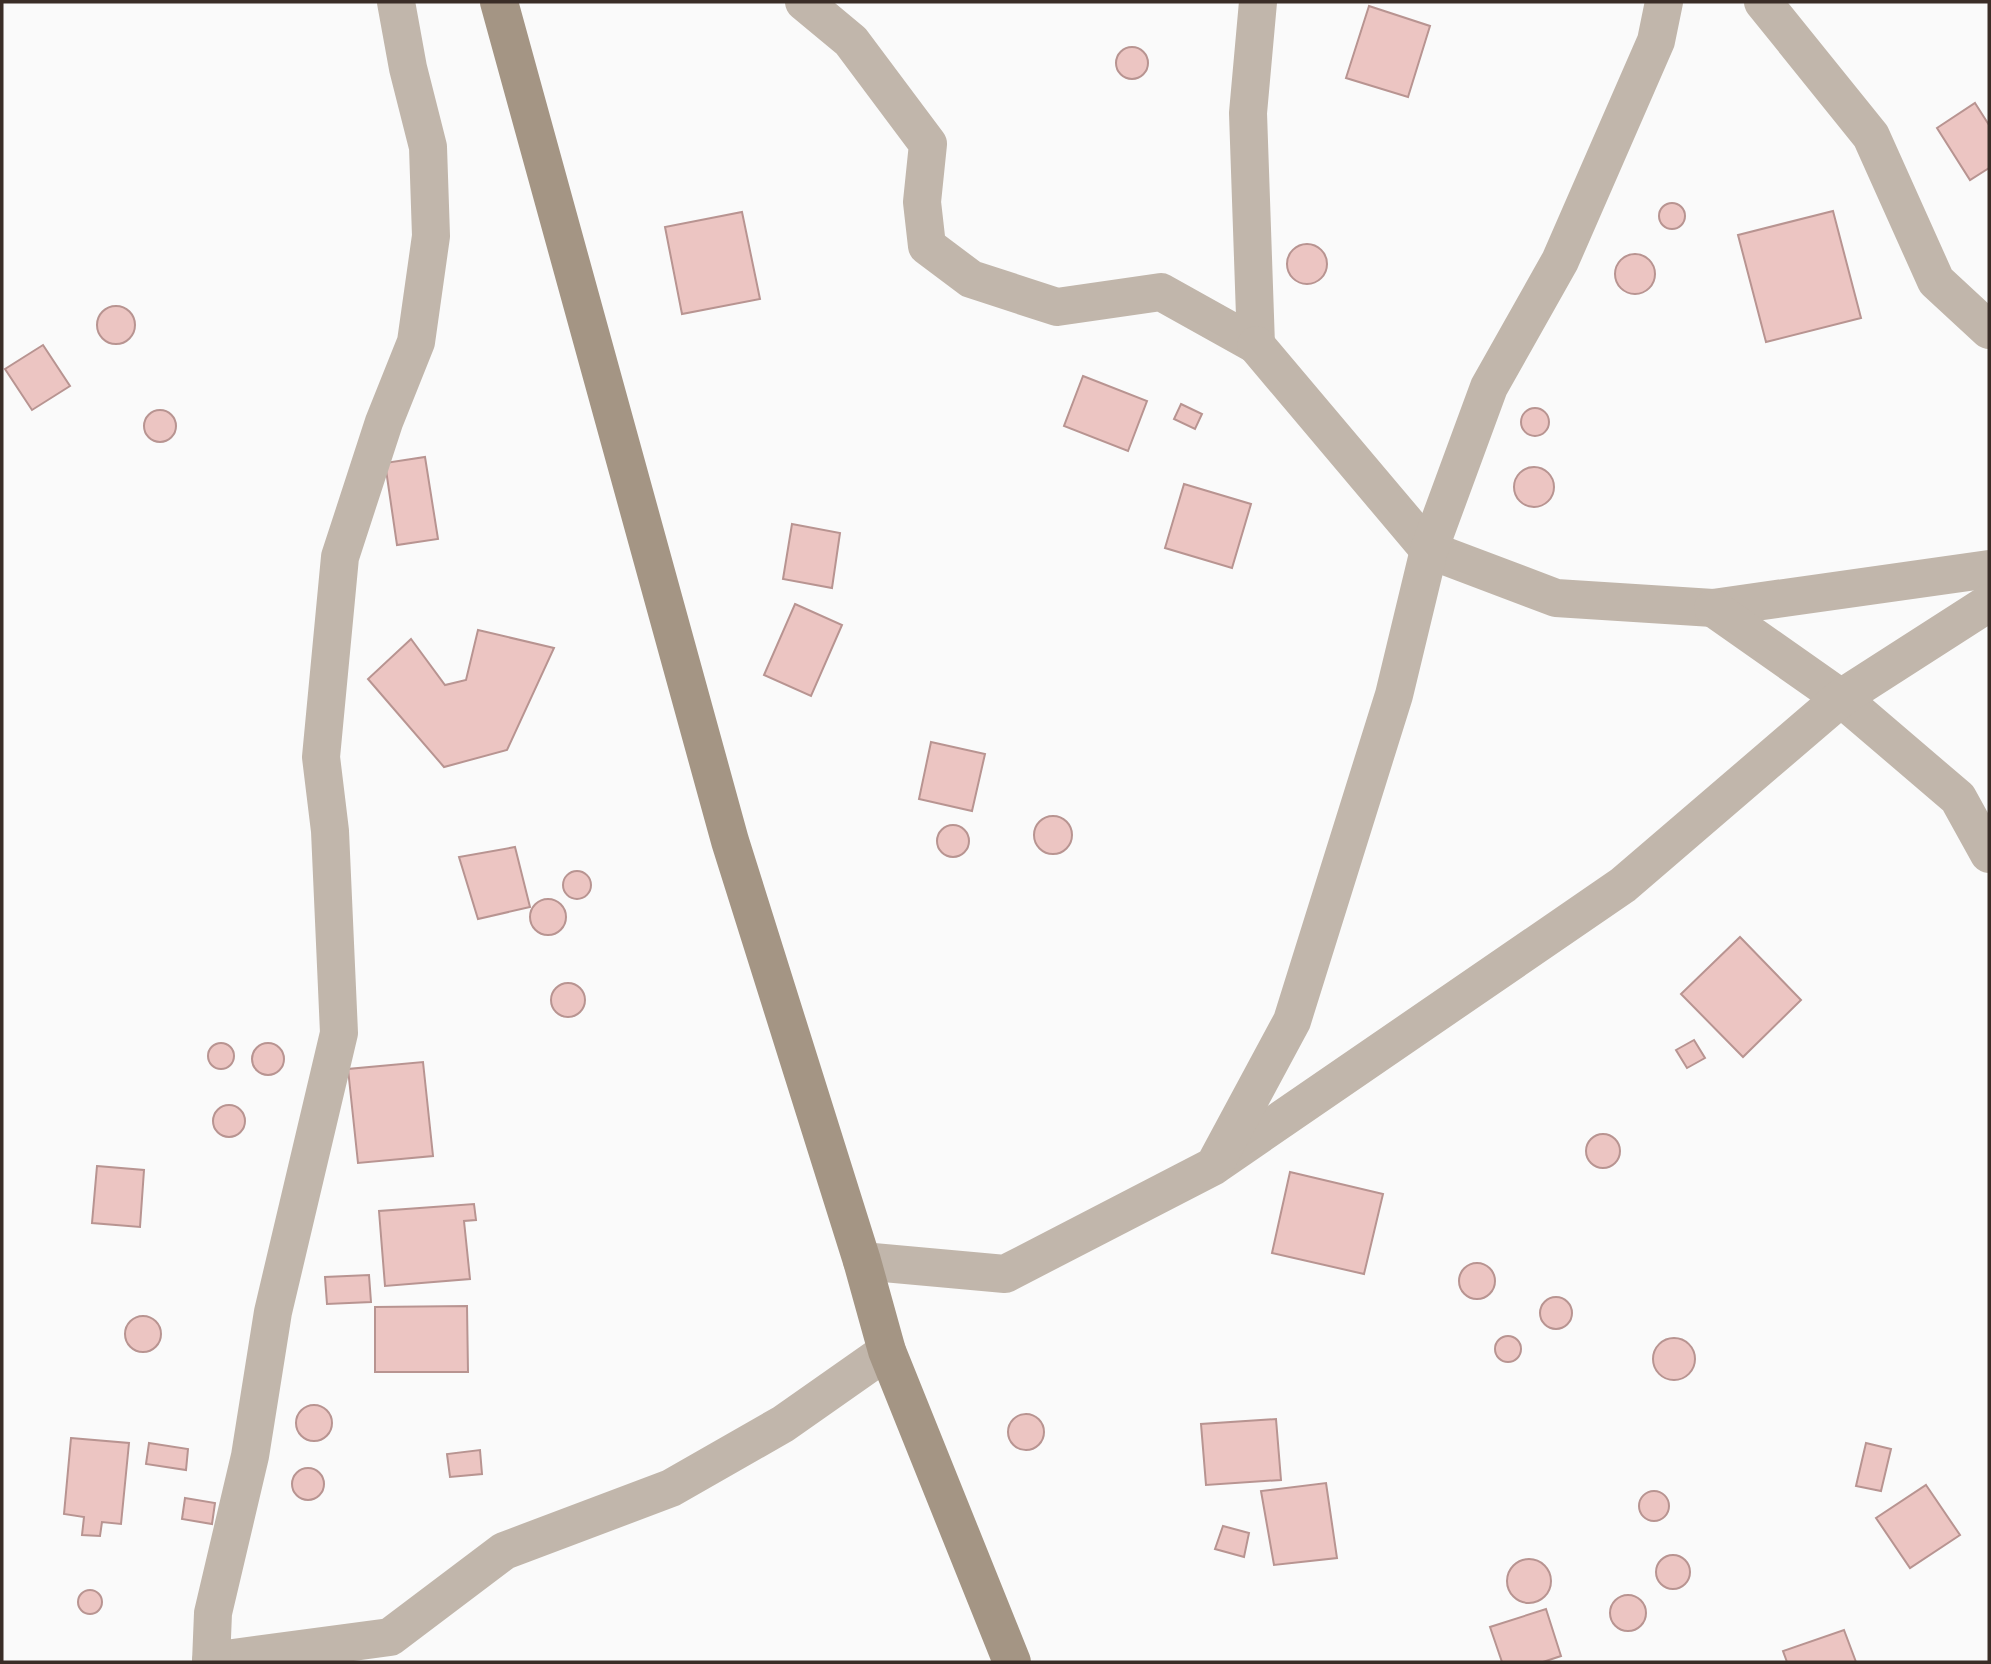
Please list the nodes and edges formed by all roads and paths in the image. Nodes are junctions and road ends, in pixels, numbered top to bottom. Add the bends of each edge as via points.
1 (396, 2) edge
2 (499, 2) edge
3 (804, 2) edge
4 (1258, 2) edge
5 (1664, 2) edge
6 (1763, 2) edge
7 (1989, 330) edge
8 (1255, 345) junction
9 (1429, 550) junction
10 (1989, 569) edge
11 (1989, 603) edge
12 (1713, 608) junction
13 (1841, 698) junction
14 (1989, 854) edge
15 (1214, 1166) junction
16 (862, 1261) junction
17 (887, 1351) junction
18 (211, 1662) edge
19 (1012, 1662) edge

1 - 18 street via 428,147 431,236 416,342 384,422 340,557 321,757 330,831 339,1033 273,1312 250,1456 213,1613
2 - 16 street via 730,841
3 - 8 street via 851,41 928,144 922,202 927,246 971,279 1057,307 1161,292
4 - 8 street via 1248,113
5 - 9 street via 1656,41 1560,261 1489,387
6 - 7 street via 1871,136 1936,281
8 - 9 street
9 - 12 street via 1556,598
9 - 15 street via 1394,695 1292,1021
10 - 12 street
11 - 13 street
12 - 13 street
13 - 14 street via 1958,798
13 - 15 street via 1623,886
15 - 16 street via 1005,1274
16 - 17 street
17 - 18 street via 783,1424 671,1488 504,1551 390,1637
17 - 19 street

